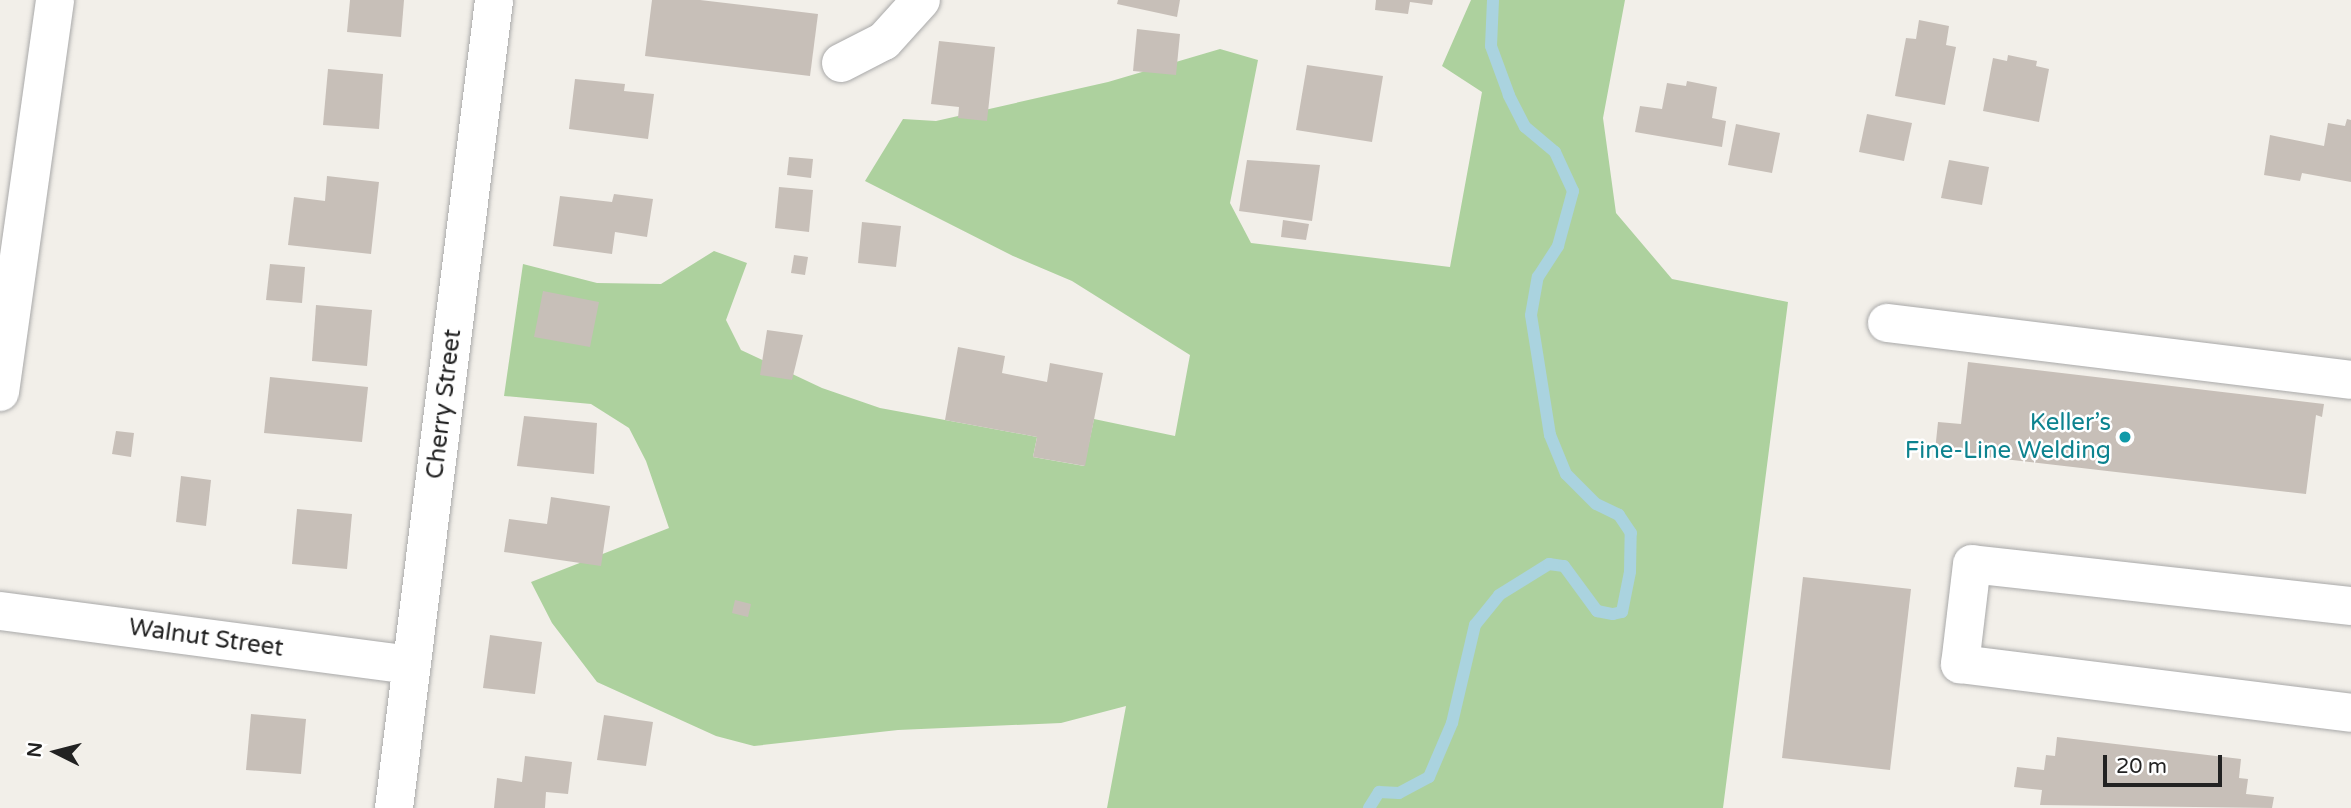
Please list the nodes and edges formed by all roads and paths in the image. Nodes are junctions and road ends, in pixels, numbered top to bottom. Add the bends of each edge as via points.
1 (55, 0) edge
2 (494, 0) edge
3 (921, 0) edge
4 (841, 63) dead end
5 (1887, 323) dead end
6 (2351, 380) edge
7 (0, 392) edge
8 (2351, 606) edge
9 (0, 611) edge
10 (411, 665) junction
11 (2351, 713) edge
12 (394, 808) edge

1 - 7 street
2 - 10 street, Cherry Street
3 - 4 street via 884,41
5 - 6 street
8 - 11 street via 1972,564 1960,664
9 - 10 street, Walnut Street
10 - 12 street, Cherry Street

